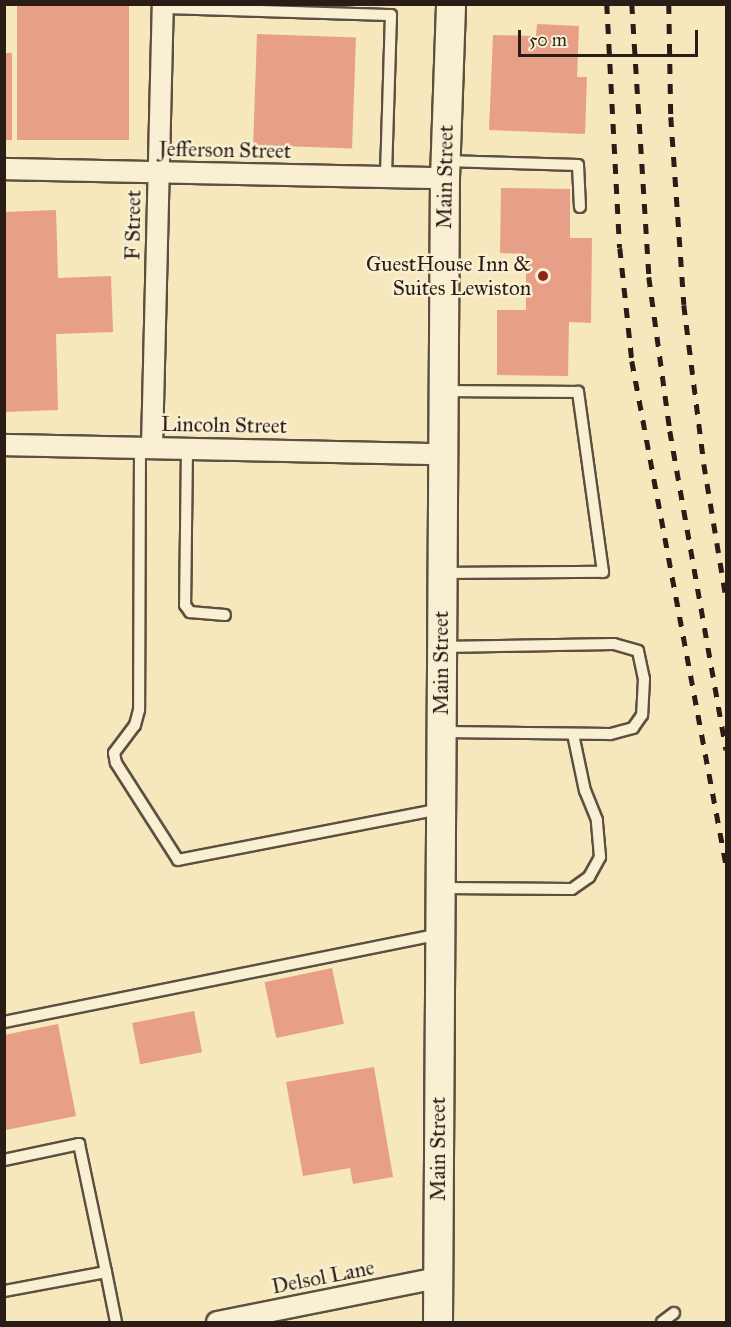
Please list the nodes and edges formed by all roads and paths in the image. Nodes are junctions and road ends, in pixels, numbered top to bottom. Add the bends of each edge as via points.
1 (451, 4) edge
2 (163, 6) edge
3 (4, 169) edge
4 (445, 169) junction
5 (159, 173) junction
6 (387, 176) junction
7 (580, 207) dead end
8 (443, 390) junction
9 (4, 445) edge
10 (146, 447) junction
11 (187, 448) junction
12 (442, 454) junction
13 (442, 573) junction
14 (225, 615) dead end
15 (441, 647) junction
16 (441, 732) junction
17 (573, 734) junction
18 (440, 809) junction
19 (440, 888) junction
20 (440, 934) junction
21 (4, 1022) edge
22 (4, 1160) edge
23 (106, 1272) junction
24 (438, 1278) junction
25 (4, 1292) edge
26 (674, 1313) dead end
27 (116, 1323) edge
28 (217, 1323) edge
29 (438, 1323) edge
30 (662, 1323) edge

1 - 4 main road, Main Street
2 - 5 street, F Street
2 - 6 lane via 391,15
3 - 5 street, Jefferson Street
4 - 6 street, Jefferson Street
4 - 7 lane via 578,165
4 - 8 main road, Main Street
5 - 6 street, Jefferson Street
5 - 10 street, F Street
8 - 12 main road, Main Street
8 - 13 lane via 578,392 603,572
9 - 10 street, Lincoln Street
10 - 11 street, Lincoln Street
10 - 18 lane via 139,710 135,725 114,753 116,764 178,860
11 - 12 street, Lincoln Street
11 - 14 lane via 185,605 190,612
12 - 13 main road, Main Street
13 - 15 main road, Main Street
15 - 16 main road, Main Street
15 - 17 lane via 614,644 638,651 644,679 642,715 633,728 610,734
16 - 17 lane
16 - 18 main road, Main Street
17 - 19 lane via 585,791 597,820 600,857 589,877 572,889
18 - 19 main road, Main Street
19 - 20 main road, Main Street
20 - 21 lane
20 - 24 main road, Main Street
22 - 23 lane via 79,1144
23 - 25 lane
23 - 27 lane
24 - 28 street, Delsol Lane via 289,1314
24 - 29 main road, Main Street
26 - 30 lane

